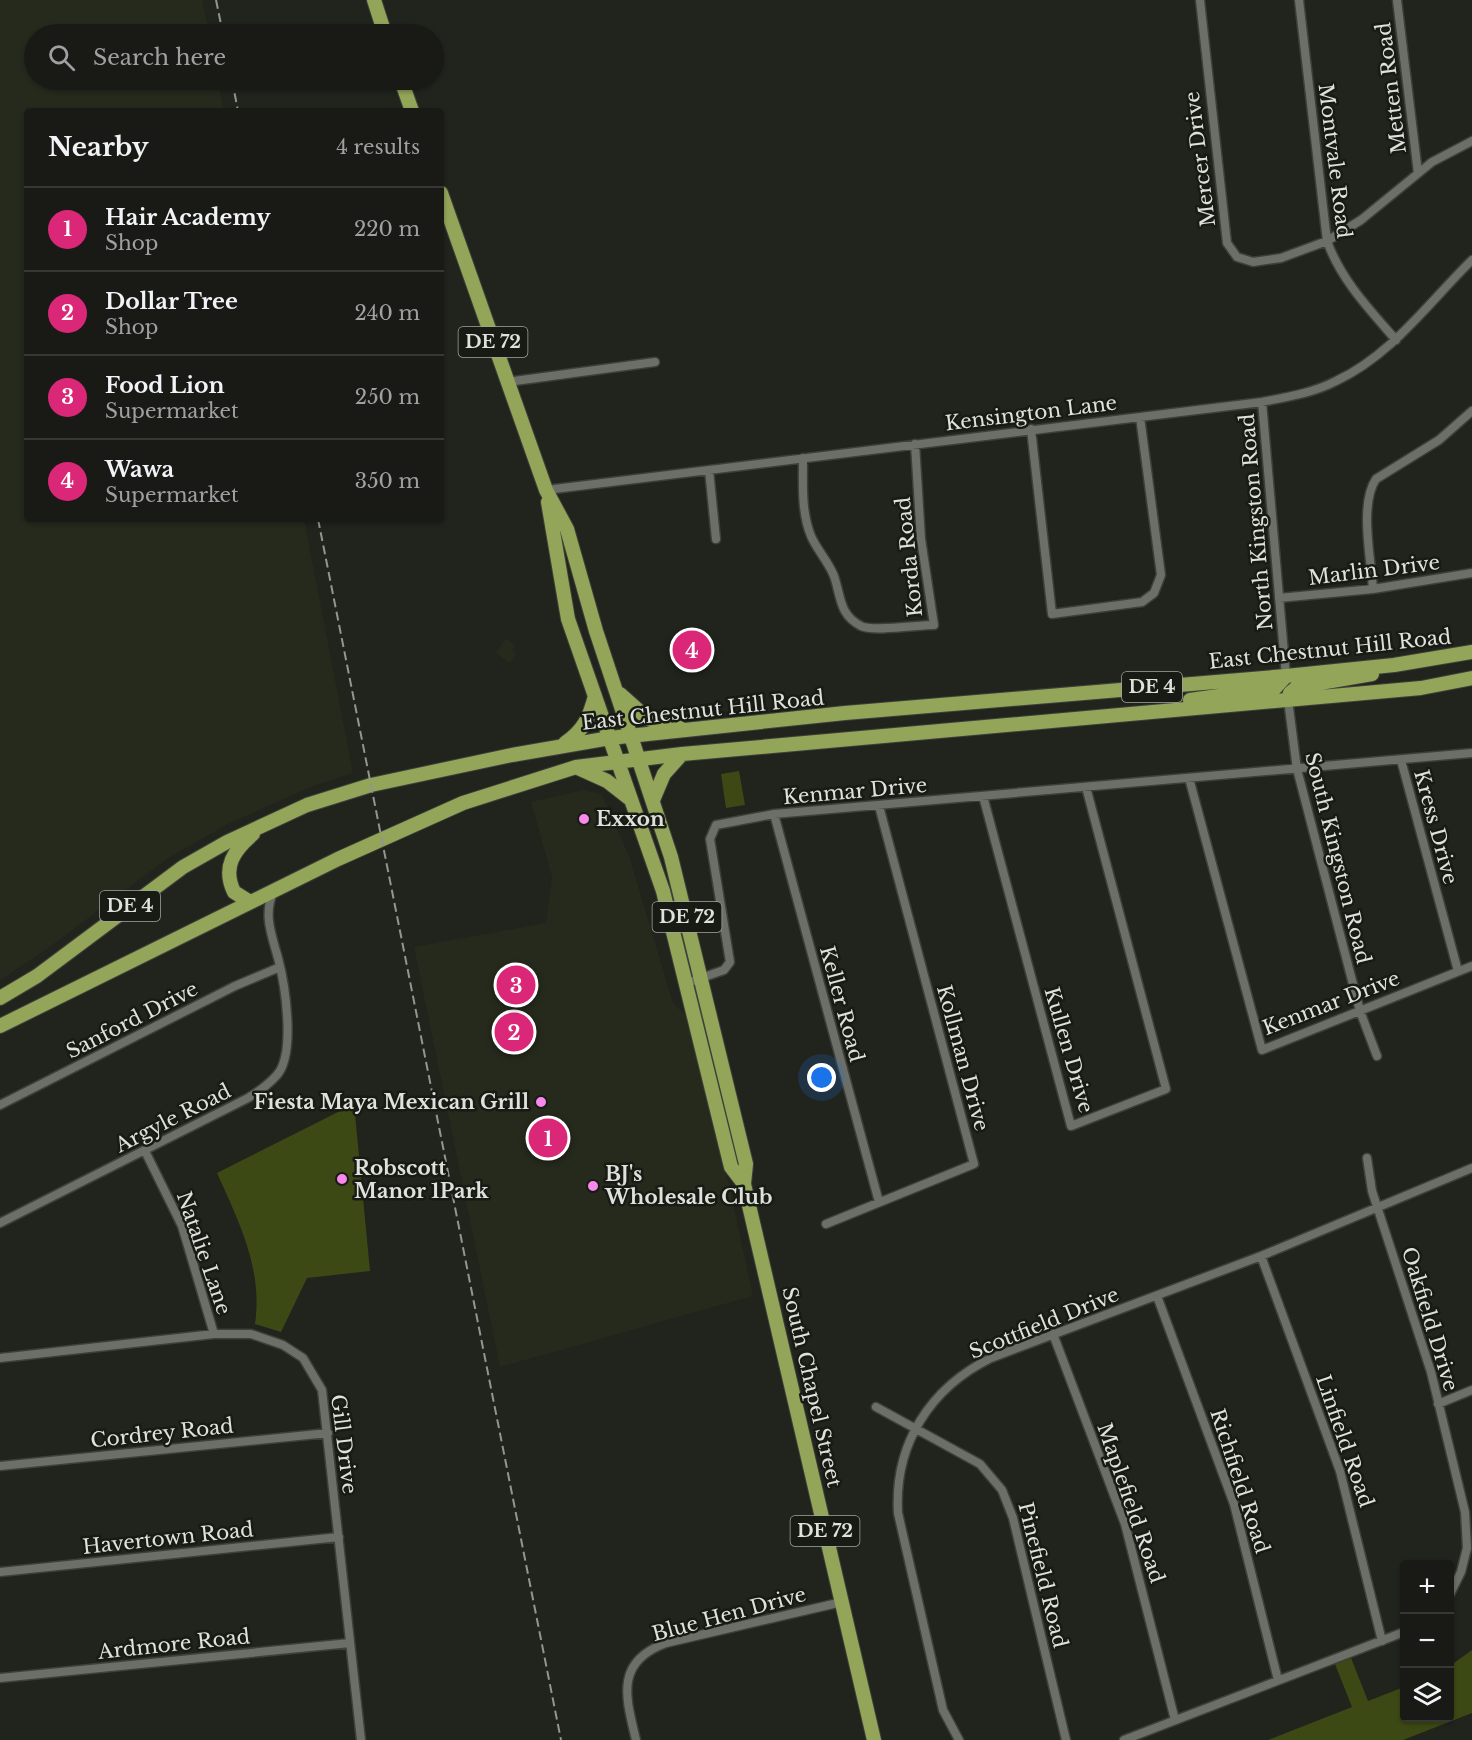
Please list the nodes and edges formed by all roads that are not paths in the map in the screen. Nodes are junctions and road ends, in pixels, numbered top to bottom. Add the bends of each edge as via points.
1 (374, 0) edge
2 (1200, 0) edge
3 (1299, 0) edge
4 (1396, 0) edge
5 (382, 24) edge
6 (405, 90) edge
7 (411, 108) edge
8 (1472, 141) edge
9 (1418, 173) junction
10 (444, 202) edge
11 (1327, 241) junction
12 (1472, 260) edge
13 (1396, 340) junction
14 (655, 362) dead end
15 (507, 382) junction
16 (1262, 402) junction
17 (1472, 411) edge
18 (1140, 417) junction
19 (1031, 429) junction
20 (915, 444) junction
21 (803, 458) junction
22 (709, 470) junction
23 (546, 490) junction
24 (716, 539) dead end
25 (1472, 573) edge
26 (1373, 590) junction
27 (1279, 598) junction
28 (1472, 652) edge
29 (1394, 665) junction
30 (1286, 676) junction
31 (1472, 678) edge
32 (617, 690) junction
33 (595, 696) junction
34 (1288, 700) junction
35 (1148, 712) junction
36 (687, 731) junction
37 (632, 736) junction
38 (610, 738) junction
39 (560, 746) junction
40 (1472, 753) edge
41 (682, 754) junction
42 (640, 759) junction
43 (1401, 760) junction
44 (618, 761) junction
45 (576, 767) junction
46 (1297, 769) junction
47 (1189, 778) junction
48 (1086, 787) junction
49 (983, 796) junction
50 (653, 800) junction
51 (632, 801) junction
52 (879, 806) junction
53 (774, 814) junction
54 (266, 823) junction
55 (274, 890) junction
56 (250, 902) junction
57 (267, 918) junction
58 (1472, 966) edge
59 (280, 968) junction
60 (1458, 972) junction
61 (702, 978) junction
62 (687, 983) junction
63 (0, 998) edge
64 (1360, 1011) junction
65 (0, 1026) edge
66 (1377, 1056) dead end
67 (0, 1105) edge
68 (145, 1151) junction
69 (1366, 1158) dead end
70 (1472, 1167) edge
71 (744, 1184) junction
72 (879, 1202) junction
73 (1379, 1207) junction
74 (0, 1223) edge
75 (826, 1224) dead end
76 (1261, 1256) junction
77 (1157, 1296) junction
78 (214, 1334) junction
79 (1053, 1334) junction
80 (0, 1358) edge
81 (1472, 1390) edge
82 (1438, 1404) junction
83 (876, 1407) dead end
84 (915, 1428) junction
85 (328, 1433) junction
86 (0, 1466) edge
87 (339, 1537) junction
88 (0, 1572) edge
89 (1454, 1584) edge
90 (842, 1602) junction
91 (1400, 1634) edge
92 (1382, 1641) junction
93 (350, 1643) junction
94 (0, 1678) edge
95 (1278, 1680) junction
96 (1175, 1720) junction
97 (361, 1740) edge
98 (636, 1740) edge
99 (874, 1740) edge
100 (958, 1740) edge
101 (1066, 1740) edge
102 (1124, 1740) edge

1 - 5 main road
2 - 11 street, Mercer Drive via 1227,243 1237,257 1253,262 1281,258
3 - 11 street, Montvale Road
4 - 9 street, Metten Road
6 - 7 main road
8 - 9 street, Mercer Drive
9 - 11 street, Mercer Drive via 1361,220
10 - 15 main road, South Chapel Street / DE 72
11 - 13 street, Montvale Road via 1348,284
12 - 13 street, Kensington Lane
13 - 16 street, Kensington Lane via 1336,381 1311,392
14 - 15 street
15 - 23 main road, South Chapel Street / DE 72
16 - 18 street, Kensington Lane
16 - 27 street, North Kingston Road
17 - 26 street via 1439,440 1376,478 1370,488 1367,503
18 - 19 street, Kensington Lane
18 - 19 street via 1161,575 1159,586 1142,602 1052,614
19 - 20 street, Kensington Lane
20 - 21 street, Kensington Lane
20 - 21 street, Korda Road via 921,539 934,625 863,628 848,618 830,568 810,532 803,493
21 - 22 street, Kensington Lane
22 - 23 street, Kensington Lane
22 - 24 street
23 - 32 main road, South Chapel Street / DE 72 via 567,530
23 - 33 main road, South Chapel Street / DE 72 via 568,619
25 - 26 street, Marlin Drive
26 - 27 street, Marlin Drive
27 - 30 street, North Kingston Road
28 - 29 main road, East Chestnut Hill Road / DE 4
29 - 30 main road, East Chestnut Hill Road / DE 4
29 - 34 main road via 1370,675 1297,687
30 - 35 main road via 1275,688 1188,700
30 - 36 main road, East Chestnut Hill Road / DE 4 via 845,713
31 - 34 main road, DE 4 via 1421,688
32 - 36 main road via 648,719
32 - 37 main road, South Chapel Street / DE 72
33 - 38 main road, South Chapel Street / DE 72
33 - 39 main road via 587,723
34 - 35 main road, DE 4
34 - 46 street, South Kingston Road
35 - 41 main road, DE 4
36 - 37 main road, East Chestnut Hill Road / DE 4
37 - 38 main road, East Chestnut Hill Road / DE 4
37 - 42 main road, South Chapel Street / DE 72
38 - 39 main road, East Chestnut Hill Road / DE 4
38 - 44 main road, South Chapel Street / DE 72
39 - 54 main road, East Chestnut Hill Road / DE 4 via 371,785
40 - 43 street, Kenmar Drive
41 - 42 main road, DE 4
41 - 50 main road via 664,774
42 - 44 main road, DE 4
42 - 50 main road, South Chapel Street / DE 72
43 - 46 street, Kenmar Drive
43 - 60 street, Kress Drive
44 - 45 main road, DE 4
44 - 51 main road, South Chapel Street / DE 72
45 - 51 main road via 607,781
45 - 55 main road, DE 4 via 463,803
46 - 47 street, Kenmar Drive
46 - 64 street, South Kingston Road
47 - 48 street, Kenmar Drive
47 - 64 street, Kenmar Drive via 1262,1050
48 - 49 street, Kenmar Drive
48 - 49 street, Kullen Drive via 1166,1089 1071,1126
49 - 52 street, Kenmar Drive
50 - 61 main road, South Chapel Street / DE 72
51 - 62 main road, South Chapel Street / DE 72 via 663,891
52 - 53 street, Kenmar Drive
52 - 72 street, Kollman Drive via 974,1164
53 - 61 street, Kenmar Drive via 726,821 711,831 710,849 731,955 724,970
53 - 72 street, Keller Road
54 - 56 main road via 240,845 228,871 234,892
54 - 63 main road, East Chestnut Hill Road / DE 4 via 183,867 37,976
55 - 56 main road, DE 4
55 - 57 street, Argyle Road
56 - 57 street
56 - 65 main road, DE 4
57 - 59 street, Argyle Road
58 - 60 street, Kenmar Drive
59 - 67 street, Sanford Drive via 235,986
59 - 68 street, Argyle Road via 288,1041 278,1075 248,1098
60 - 64 street, Kenmar Drive
61 - 62 street, Kenmar Drive
61 - 71 main road, South Chapel Street / DE 72 via 746,1164
62 - 71 main road, South Chapel Street / DE 72 via 731,1167
64 - 66 street, South Kingston Road
68 - 74 street, Argyle Road
68 - 78 street, Natalie Lane via 182,1226
69 - 73 street, Oakfield Drive
70 - 73 street, Scottfield Drive
71 - 90 main road, South Chapel Street / DE 72
72 - 75 street, Kollman Drive
73 - 76 street, Scottfield Drive
73 - 82 street, Oakfield Drive
76 - 77 street, Scottfield Drive
76 - 92 street, Linfield Road via 1340,1471
77 - 79 street, Scottfield Drive
77 - 95 street, Richfield Road via 1234,1504
78 - 80 street, Gill Drive
78 - 85 street, Gill Drive via 268,1337 303,1358 322,1390
79 - 84 street, Scottfield Drive via 991,1358 965,1373 935,1398
79 - 96 street, Maplefield Road via 1130,1540
81 - 82 street
82 - 89 street, Oakfield Drive via 1468,1536 1463,1566
83 - 84 street, Pinefield Road
84 - 100 street, Scottfield Drive via 900,1475 900,1526 943,1710
84 - 101 street, Pinefield Road via 980,1464 1007,1498
85 - 86 street, Cordrey Road
85 - 87 street, Gill Drive
87 - 88 street, Havertown Road
87 - 93 street, Gill Drive
90 - 98 street, Blue Hen Drive via 666,1643 646,1653 633,1668 626,1686
90 - 99 main road, South Chapel Street / DE 72
91 - 92 street
92 - 95 street
93 - 94 street, Ardmore Road
93 - 97 street, Gill Drive
95 - 96 street
96 - 102 street

